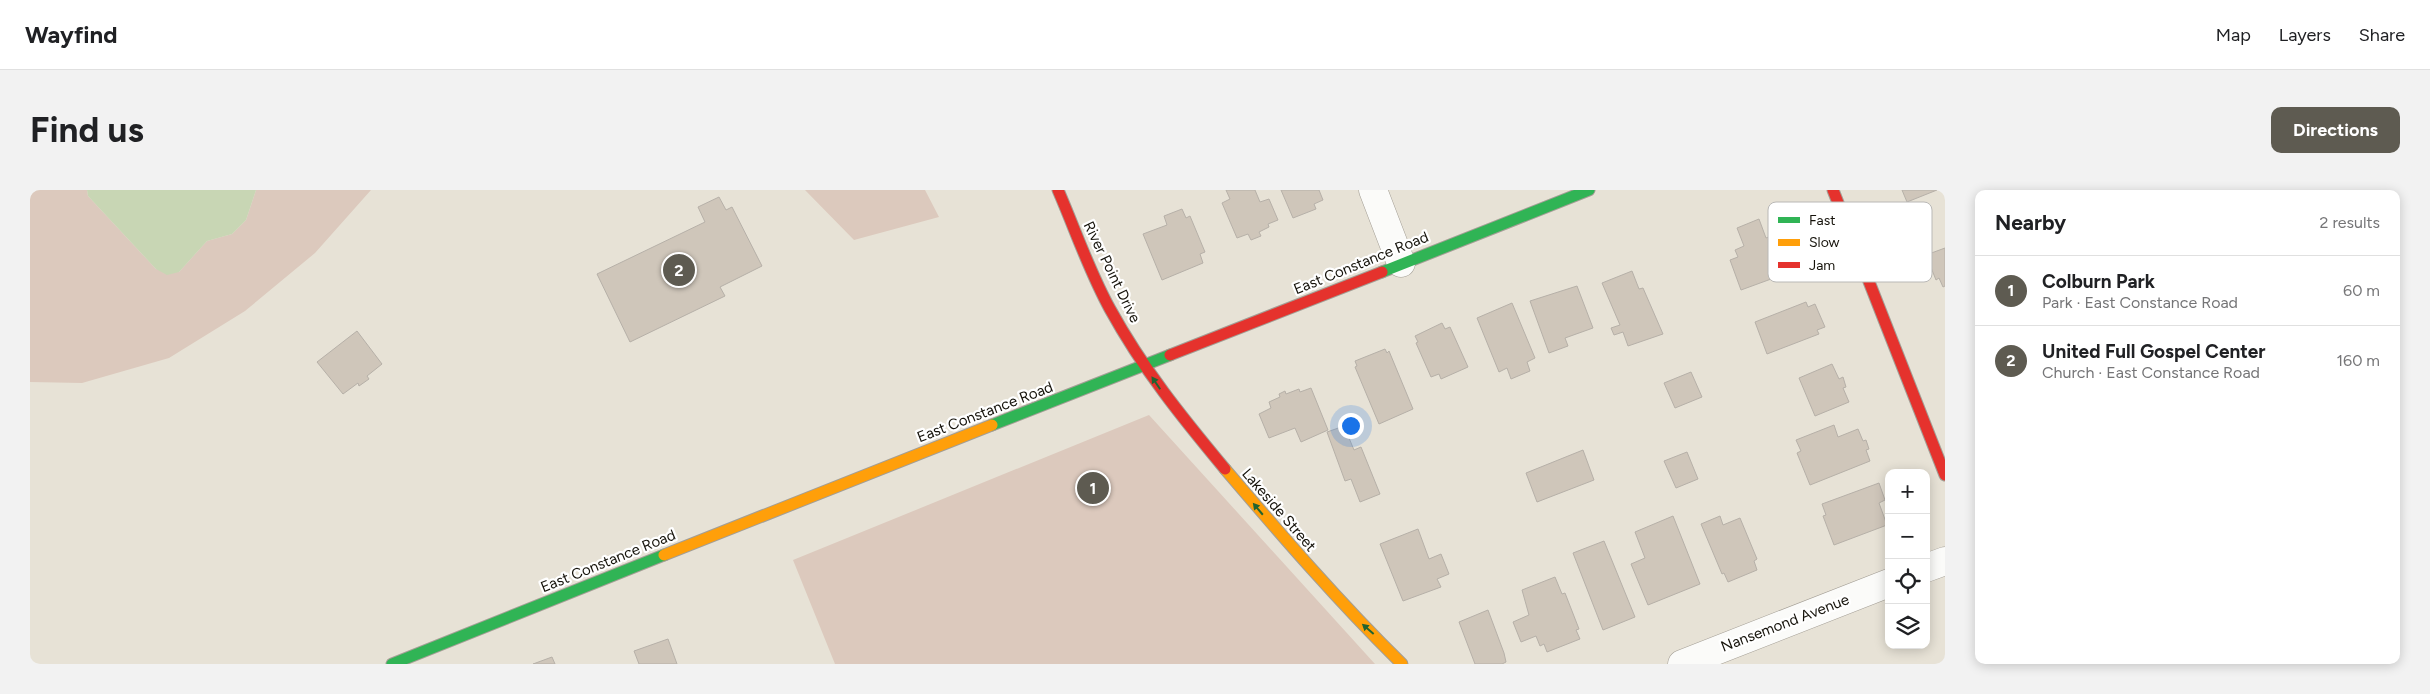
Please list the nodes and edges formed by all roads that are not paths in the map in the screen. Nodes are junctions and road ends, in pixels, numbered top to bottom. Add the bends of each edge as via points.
1 (1058, 190) edge
2 (1373, 190) edge
3 (1589, 190) edge
4 (1833, 190) edge
5 (1838, 202) edge
6 (1401, 264) junction
7 (1869, 282) edge
8 (1144, 366) junction
9 (1945, 475) edge
10 (1945, 561) edge
11 (1930, 567) edge
12 (1885, 585) edge
13 (421, 659) edge
14 (392, 664) edge
15 (1402, 664) edge
16 (1682, 664) edge

1 - 8 main road, River Point Drive via 1109,307
2 - 6 street
3 - 6 main road, East Constance Road
4 - 5 main road
6 - 8 main road, East Constance Road
7 - 9 main road
8 - 13 main road, East Constance Road
15 -> 8 main road, Lakeside Street via 1282,537 1171,406
10 - 11 street
12 - 16 street, Nansemond Avenue
13 - 14 main road, East Constance Road

